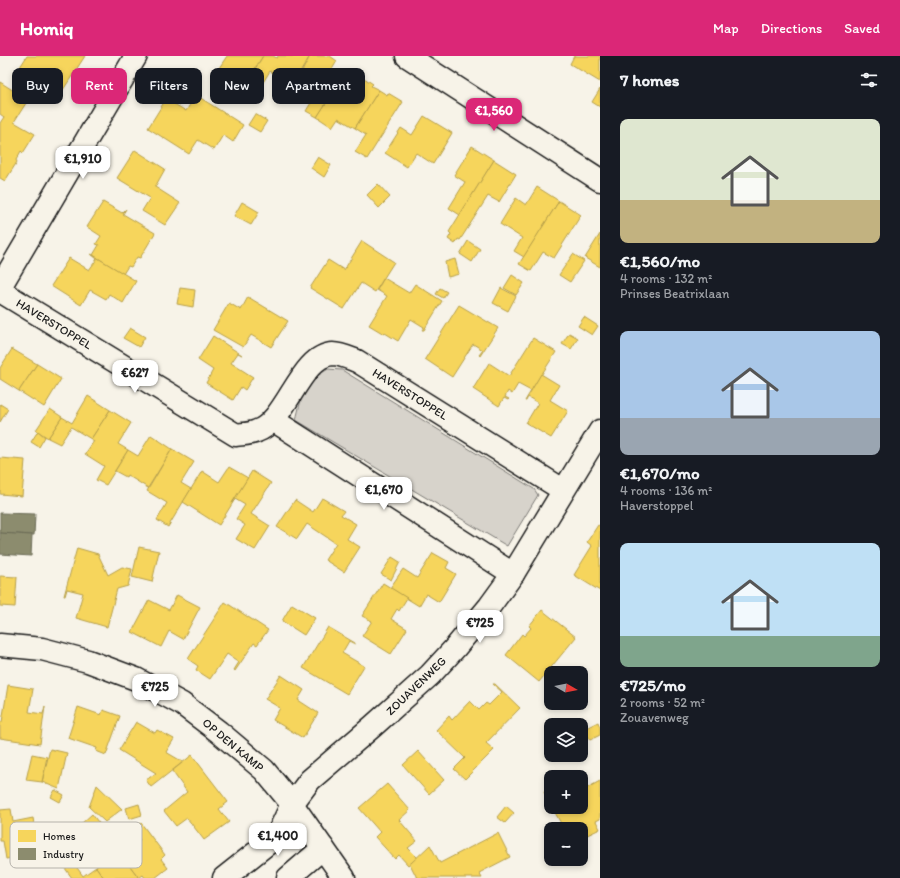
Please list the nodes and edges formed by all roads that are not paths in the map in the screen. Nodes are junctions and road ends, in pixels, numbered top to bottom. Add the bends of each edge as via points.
1 (136, 56) edge
2 (407, 56) edge
3 (600, 180) edge
4 (0, 287) edge
5 (0, 291) edge
6 (273, 420) junction
7 (600, 431) edge
8 (563, 490) junction
9 (513, 574) junction
10 (0, 645) edge
11 (292, 804) junction
12 (323, 848) junction
13 (224, 878) edge
14 (288, 878) edge
15 (344, 878) edge

1 - 4 street
2 - 3 street
5 - 6 street, HAVERSTOPPEL via 236,435 258,431
6 - 8 street, HAVERSTOPPEL via 314,361 334,354 356,361
6 - 9 street
7 - 8 street, ZOUAVENWEG
8 - 9 street, ZOUAVENWEG
9 - 11 street, ZOUAVENWEG via 489,607 430,675 310,780
10 - 11 street, OP DEN KAMP via 42,649 88,661 136,679 176,700 264,770
11 - 12 street, OP DEN KAMP
11 - 13 street via 277,836
12 - 14 street
12 - 15 street, OP DEN KAMP

